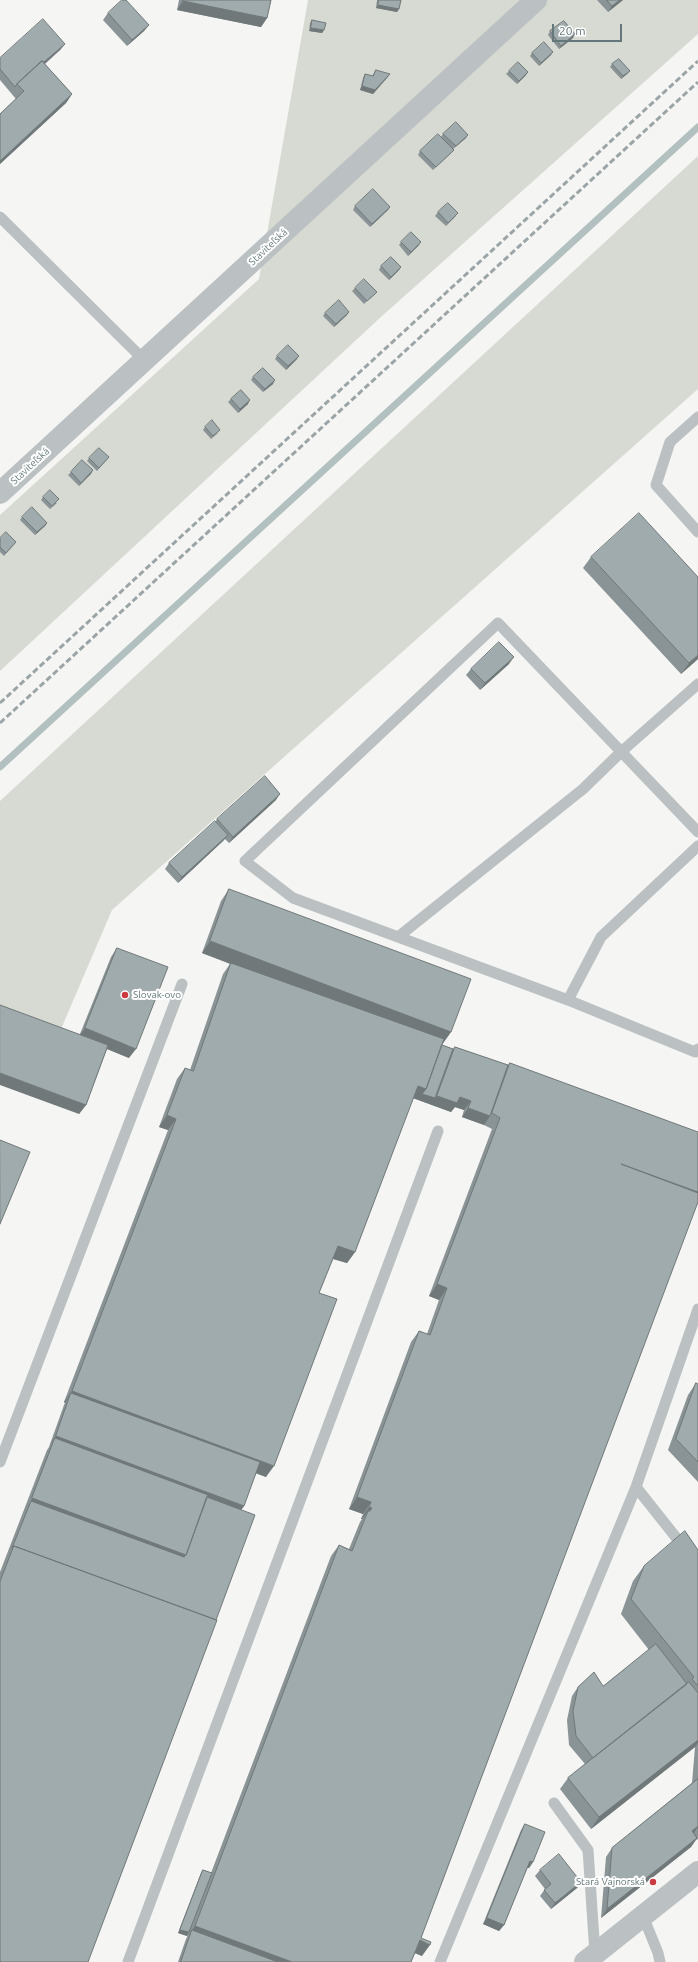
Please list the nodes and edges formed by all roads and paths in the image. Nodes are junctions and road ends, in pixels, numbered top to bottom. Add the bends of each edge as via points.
1 (536, 0) edge
2 (0, 217) edge
3 (145, 361) junction
4 (698, 417) edge
5 (0, 493) edge
6 (698, 532) edge
7 (698, 684) edge
8 (621, 752) junction
9 (698, 832) edge
10 (698, 846) edge
11 (398, 937) junction
12 (182, 984) dead end
13 (568, 1000) junction
14 (697, 1052) edge
15 (438, 1131) dead end
16 (698, 1309) edge
17 (0, 1462) edge
18 (636, 1487) junction
19 (698, 1565) edge
20 (554, 1803) dead end
21 (698, 1872) edge
22 (643, 1916) junction
23 (590, 1958) edge
24 (128, 1962) edge
25 (440, 1962) edge
26 (660, 1962) edge

1 - 3 street, Staviteľská
2 - 3 lane
3 - 5 street, Staviteľská
4 - 6 lane via 670,442 656,486
7 - 8 lane
8 - 9 lane
8 - 11 lane via 583,789
8 - 11 lane via 498,622 245,861 293,898
10 - 13 lane via 601,937
11 - 13 lane
12 - 17 lane
13 - 14 lane
15 - 24 lane
16 - 18 lane
18 - 19 lane
18 - 25 lane
20 - 23 lane via 588,1850
21 - 22 street
22 - 23 street
22 - 26 lane

